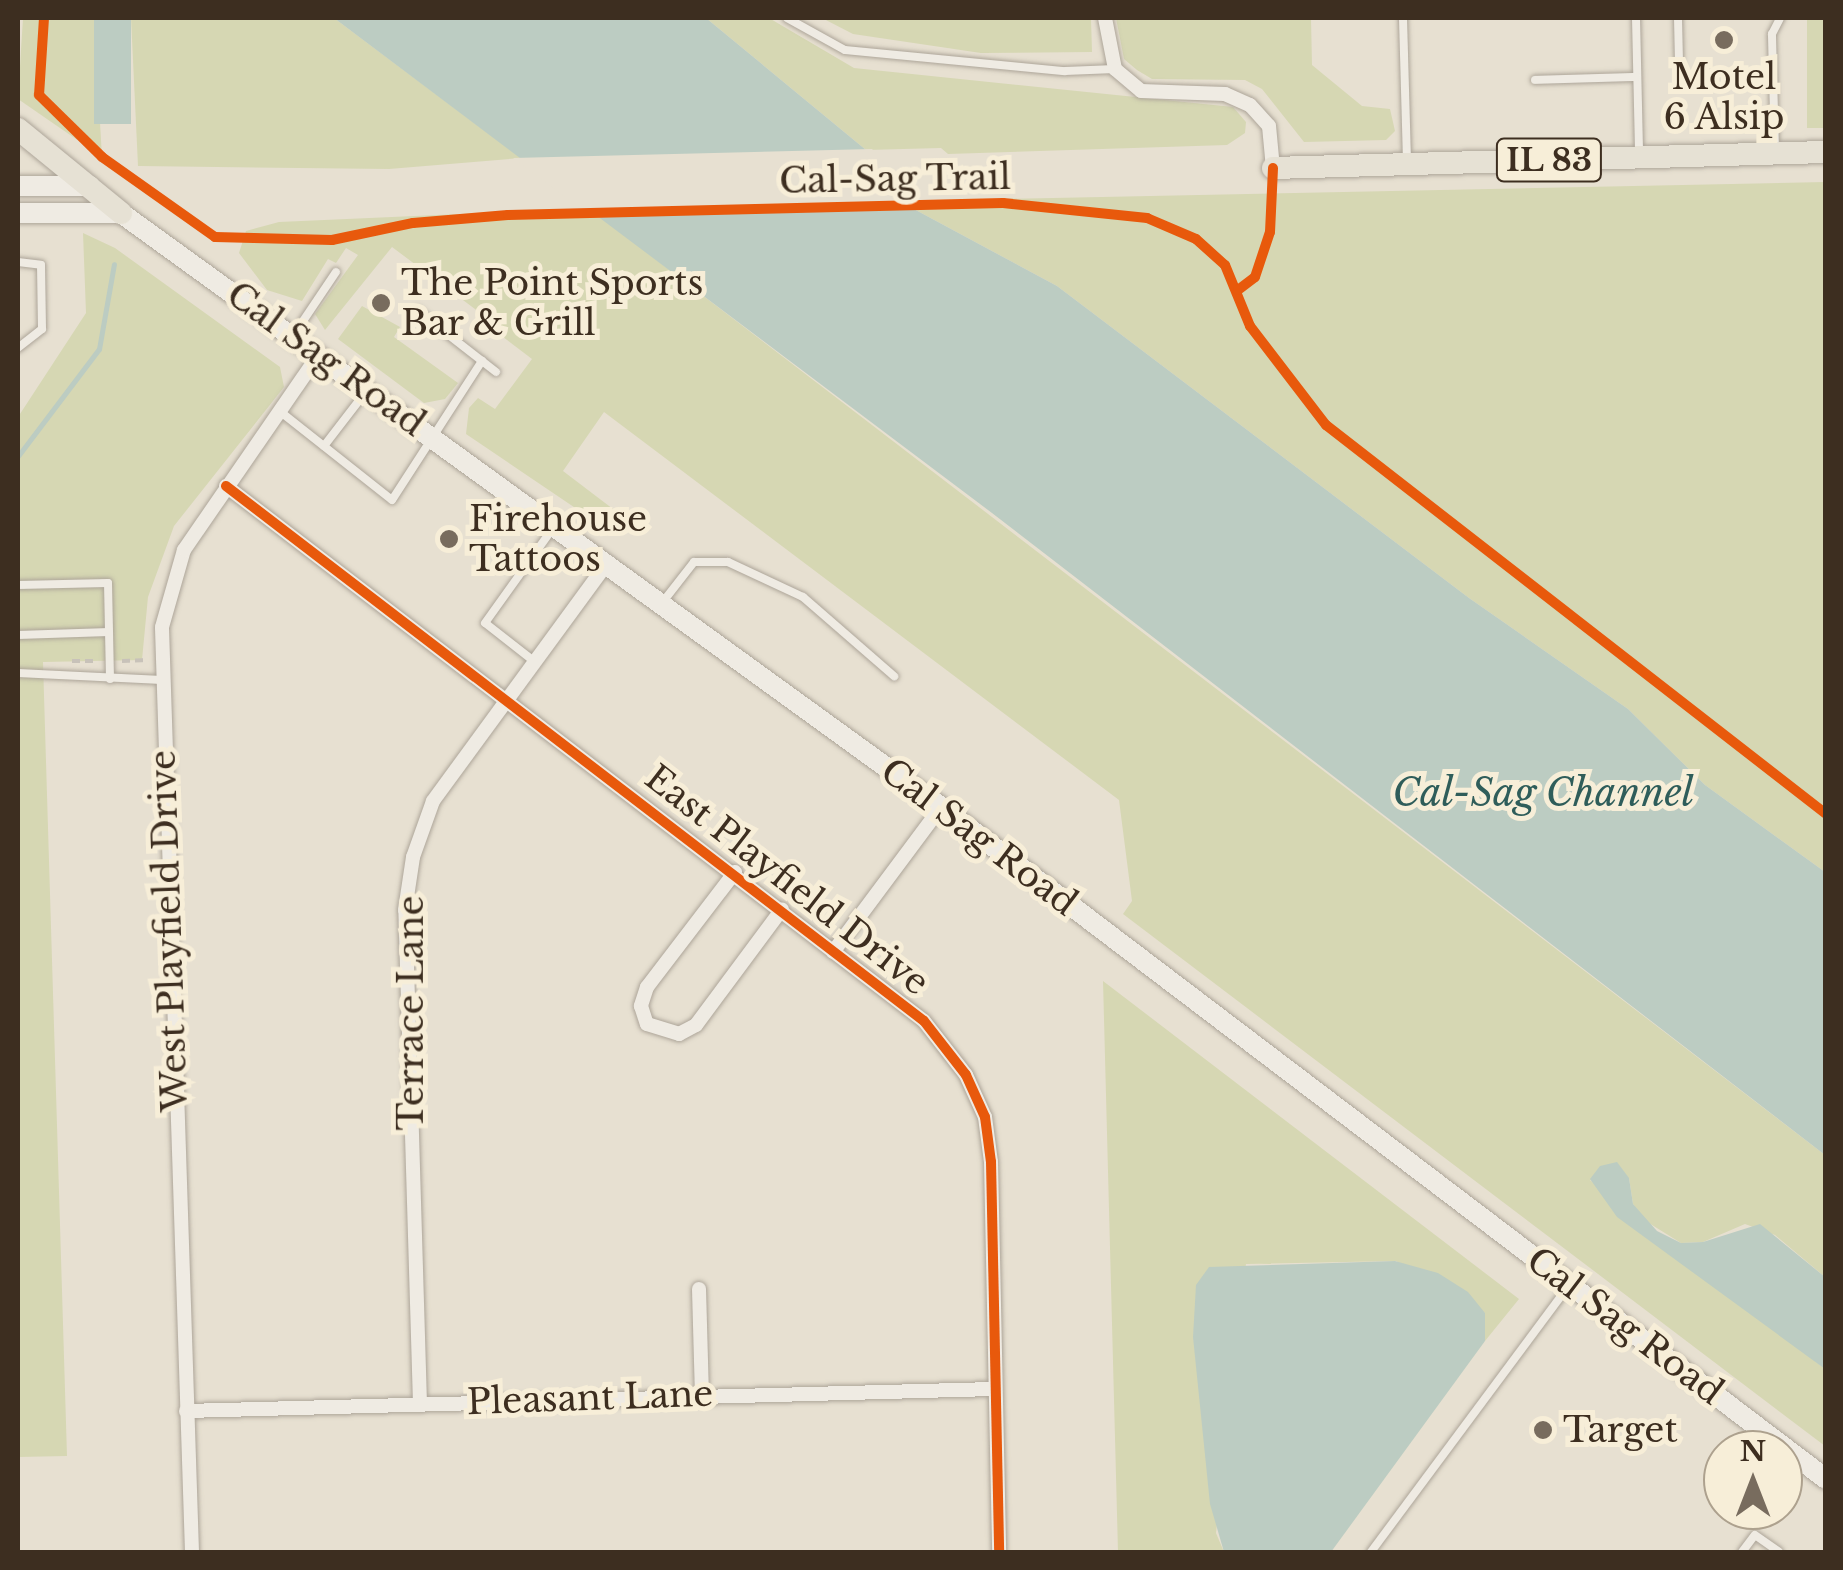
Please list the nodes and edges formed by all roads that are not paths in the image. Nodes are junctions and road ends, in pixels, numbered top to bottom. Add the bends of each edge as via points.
1 (788, 18) edge
2 (1105, 18) edge
3 (1403, 18) edge
4 (1636, 18) edge
5 (1678, 18) edge
6 (1780, 18) edge
7 (1679, 62) dead end
8 (1115, 70) junction
9 (1637, 76) junction
10 (1534, 80) dead end
11 (18, 128) edge
12 (1826, 152) edge
13 (1775, 154) junction
14 (1639, 158) junction
15 (1407, 164) junction
16 (1272, 168) joint
17 (18, 186) edge
18 (90, 186) junction
19 (120, 212) junction
20 (18, 213) edge
21 (18, 262) edge
22 (336, 272) dead end
23 (418, 311) dead end
24 (293, 336) junction
25 (18, 348) edge
26 (319, 354) junction
27 (482, 361) junction
28 (496, 372) dead end
29 (367, 389) junction
30 (282, 413) junction
31 (435, 437) junction
32 (324, 446) junction
33 (226, 486) junction
34 (556, 524) junction
35 (608, 562) junction
36 (18, 586) edge
37 (662, 603) junction
38 (109, 632) junction
39 (18, 636) edge
40 (535, 662) junction
41 (18, 673) edge
42 (894, 676) dead end
43 (110, 680) junction
44 (162, 680) junction
45 (506, 700) junction
46 (941, 807) junction
47 (735, 872) junction
48 (782, 910) junction
49 (833, 952) junction
50 (1570, 1284) junction
51 (700, 1289) dead end
52 (994, 1389) junction
53 (702, 1394) junction
54 (420, 1404) junction
55 (186, 1411) junction
56 (1826, 1479) edge
57 (192, 1552) edge
58 (1000, 1552) edge
59 (1370, 1552) edge
60 (1742, 1552) edge
61 (1779, 1552) edge

1 - 8 lane via 845,50
2 - 8 street
3 - 15 lane
4 - 9 lane
5 - 7 lane
6 - 13 lane via 1772,34
8 - 16 street via 1141,91 1225,94 1250,105 1269,126
9 - 10 lane
9 - 14 lane
11 - 18 main road
12 - 13 main road, IL 83
13 - 14 main road, IL 83
14 - 15 main road, IL 83
15 - 16 main road, IL 83
17 - 18 main road
18 - 19 main road
19 - 20 main road
19 - 24 main road, Cal Sag Road
21 - 25 lane via 40,265 42,330
22 - 24 lane
23 - 27 lane
24 - 26 main road, Cal Sag Road
26 - 29 main road, Cal Sag Road
26 - 30 street, West Playfield Drive
27 - 28 lane
27 - 31 lane
29 - 31 main road, Cal Sag Road
29 - 32 lane
30 - 32 lane
30 - 33 street, West Playfield Drive
31 - 32 lane via 392,500
31 - 34 main road, Cal Sag Road
33 - 44 street, West Playfield Drive via 184,550 162,627
33 - 45 street, East Playfield Drive
34 - 35 main road, Cal Sag Road
34 - 40 lane via 485,623
35 - 37 main road, Cal Sag Road
35 - 40 street, Terrace Lane
36 - 38 lane via 108,582
37 - 42 lane via 694,562 728,562 803,597
37 - 46 main road, Cal Sag Road
38 - 39 lane
38 - 43 lane
40 - 45 street, Terrace Lane
41 - 43 lane
43 - 44 lane
44 - 55 street, West Playfield Drive
45 - 47 street, East Playfield Drive
45 - 54 street, Terrace Lane via 433,801 413,857 405,910
46 - 49 street, East Playfield Drive
46 - 50 main road, Cal Sag Road
47 - 48 street, East Playfield Drive
47 - 48 street via 647,988 641,1006 647,1024 679,1034 696,1025
48 - 49 street, East Playfield Drive
49 - 52 street, East Playfield Drive via 924,1021 966,1075 984,1116
50 - 56 main road, Cal Sag Road
50 - 59 lane
51 - 53 street
52 - 53 street, Pleasant Lane
52 - 58 street, East Playfield Drive
53 - 54 street, Pleasant Lane
54 - 55 street, Pleasant Lane
55 - 57 street, West Playfield Drive
60 - 61 lane via 1755,1535

